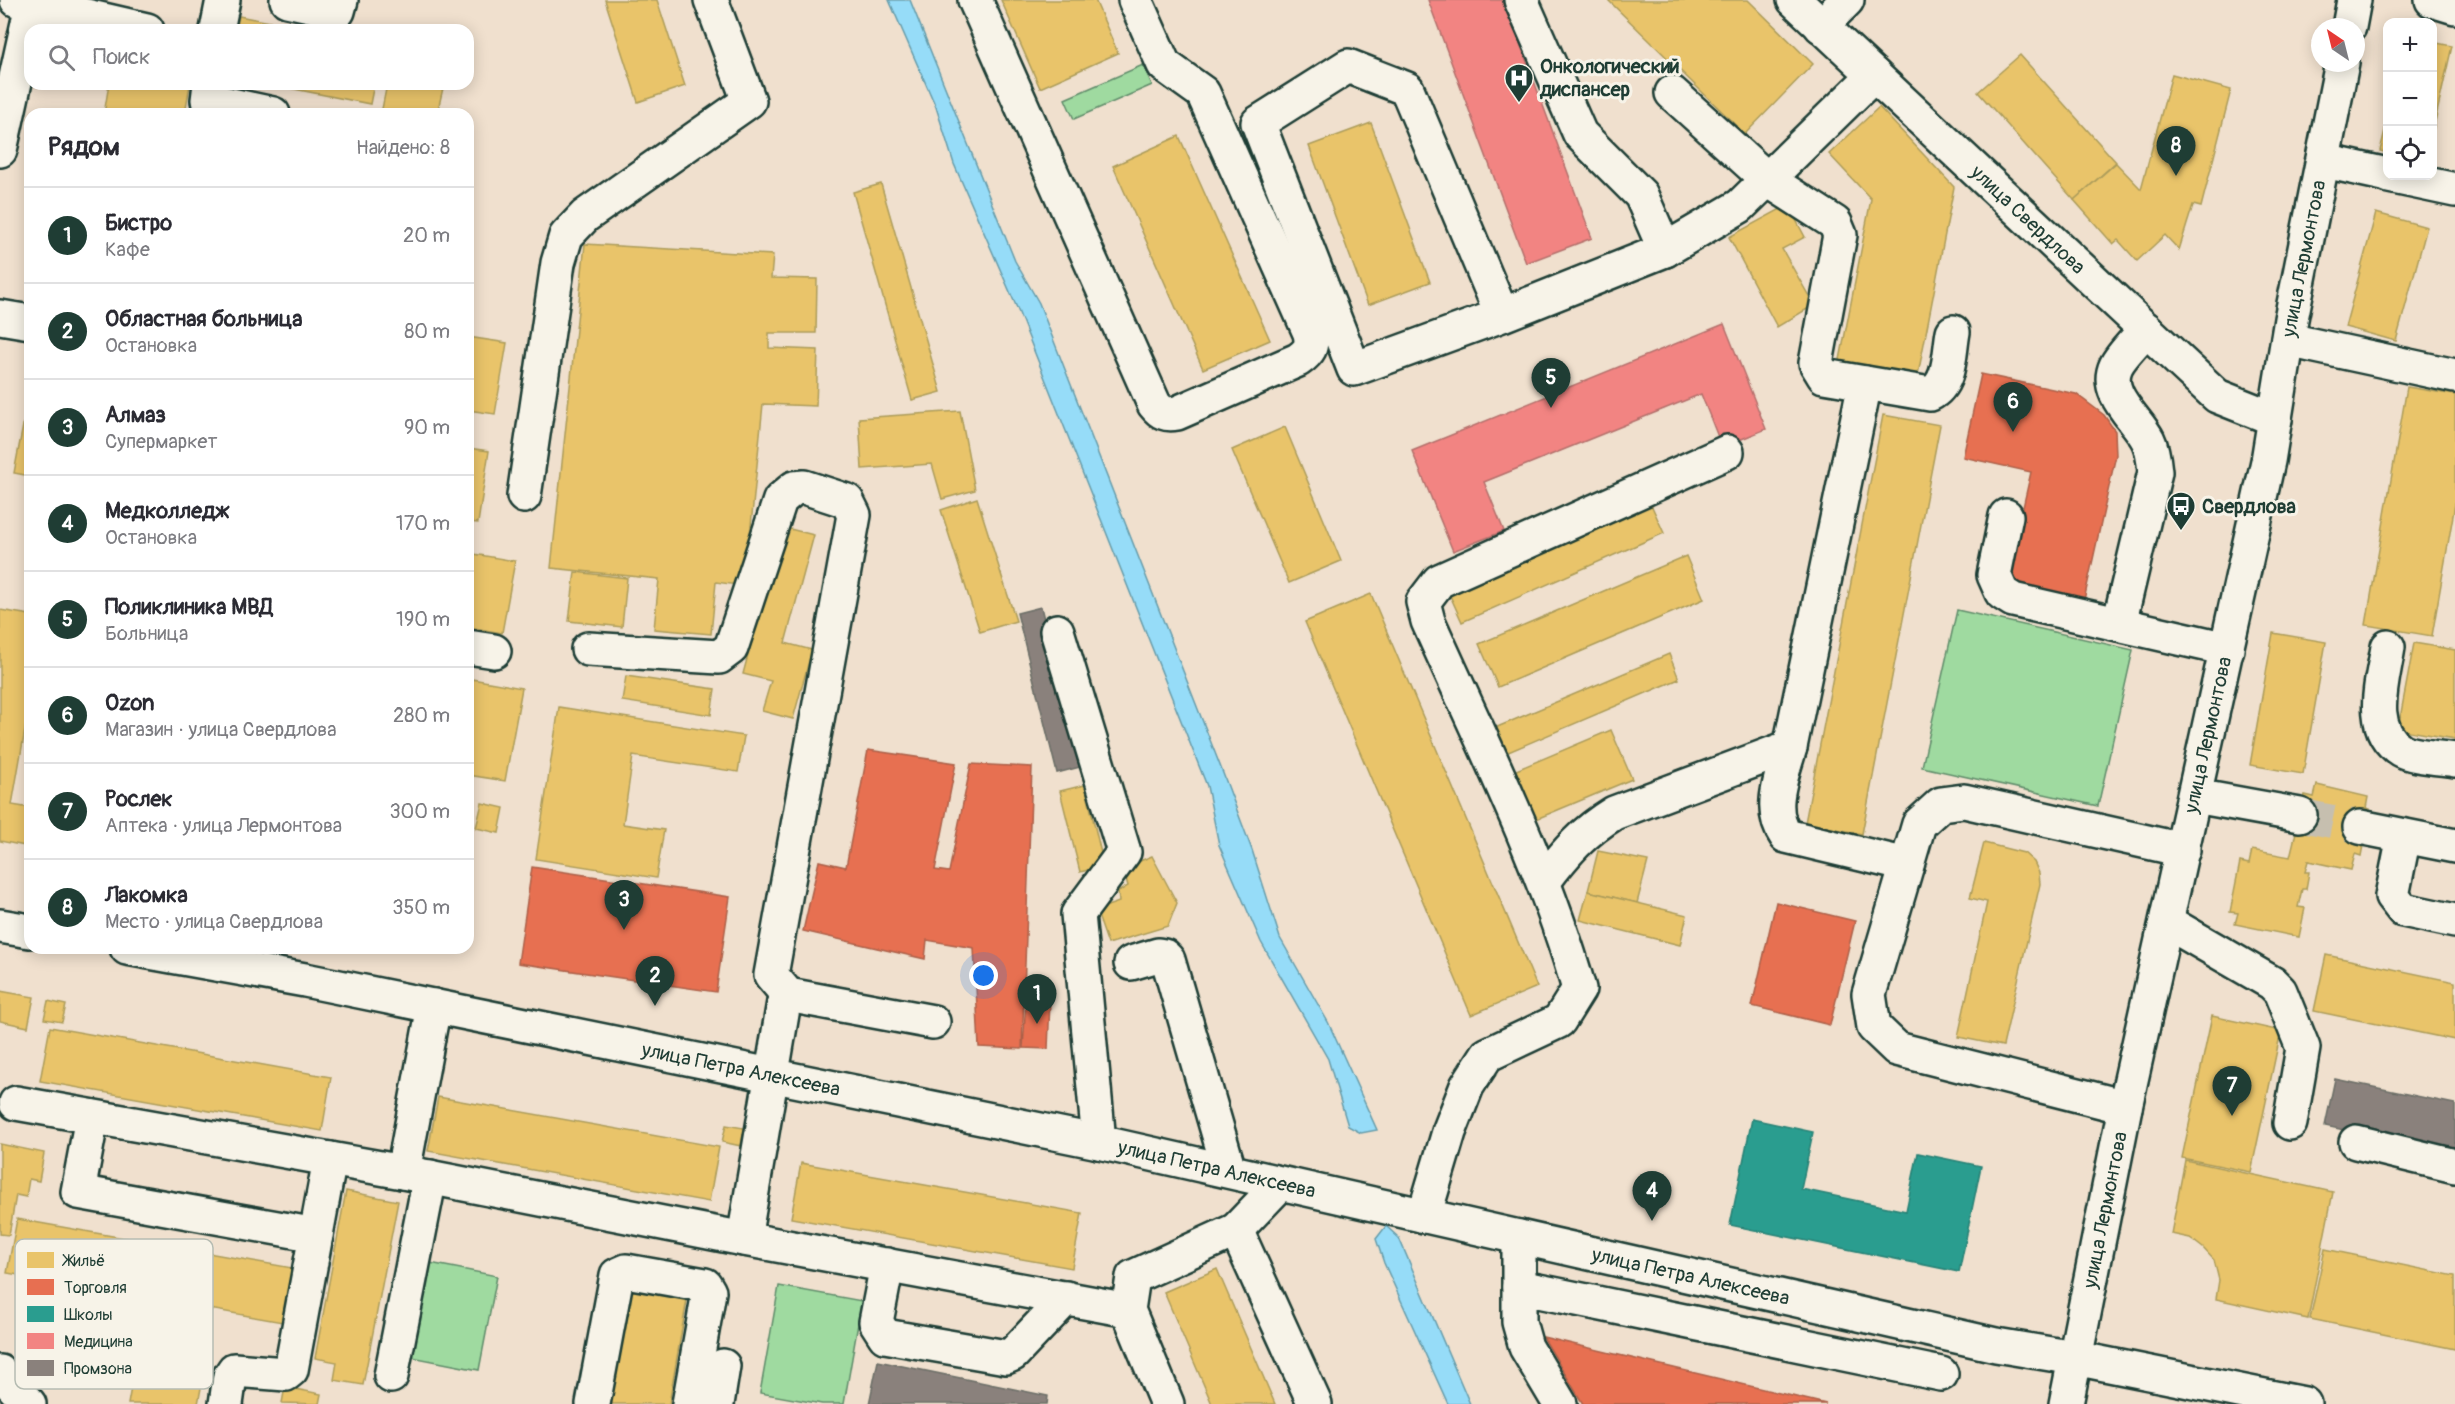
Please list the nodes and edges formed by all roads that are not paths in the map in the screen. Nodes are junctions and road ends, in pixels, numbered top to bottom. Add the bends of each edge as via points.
1 (223, 0) edge
2 (287, 0) edge
3 (341, 0) edge
4 (711, 0) edge
5 (975, 0) edge
6 (1136, 0) edge
7 (1521, 0) edge
8 (1794, 0) edge
9 (1847, 0) edge
10 (2354, 0) edge
11 (2433, 0) edge
12 (28, 1) edge
13 (2455, 7) edge
14 (2351, 18) edge
15 (122, 24) edge
16 (218, 24) edge
17 (1821, 26) junction
18 (2341, 72) edge
19 (1874, 75) junction
20 (209, 90) edge
21 (1672, 93) dead end
22 (245, 108) edge
23 (0, 150) edge
24 (2324, 161) junction
25 (2383, 174) edge
26 (1767, 180) junction
27 (2425, 180) edge
28 (2454, 184) edge
29 (1665, 250) junction
30 (1502, 315) junction
31 (0, 317) edge
32 (24, 321) edge
33 (2146, 329) junction
34 (1953, 332) dead end
35 (2288, 340) junction
36 (2455, 376) edge
37 (1865, 383) junction
38 (2275, 419) junction
39 (1727, 452) dead end
40 (524, 496) dead end
41 (2006, 516) dead end
42 (2119, 624) junction
43 (1057, 631) dead end
44 (2388, 647) dead end
45 (588, 649) dead end
46 (2227, 650) junction
47 (1790, 747) junction
48 (2455, 760) edge
49 (2195, 796) junction
50 (2300, 815) tunnel mouth
51 (2360, 827) tunnel mouth
52 (2404, 836) junction
53 (2455, 846) edge
54 (2183, 850) junction
55 (1907, 865) junction
56 (1544, 881) junction
57 (2455, 921) edge
58 (2167, 922) junction
59 (0, 926) edge
60 (24, 930) edge
61 (189, 954) edge
62 (1131, 963) dead end
63 (788, 995) junction
64 (434, 1006) junction
65 (933, 1022) dead end
66 (771, 1075) junction
67 (16, 1103) dead end
68 (2125, 1107) junction
69 (92, 1117) junction
70 (2290, 1124) dead end
71 (1099, 1142) junction
72 (2356, 1142) dead end
73 (330, 1159) junction
74 (2455, 1166) edge
75 (1228, 1170) junction
76 (416, 1175) junction
77 (1280, 1184) junction
78 (1424, 1216) junction
79 (1236, 1230) junction
80 (316, 1235) junction
81 (1519, 1237) junction
82 (744, 1239) junction
83 (887, 1265) junction
84 (1519, 1287) junction
85 (1066, 1298) junction
86 (1128, 1310) junction
87 (2075, 1358) junction
88 (1149, 1362) junction
89 (723, 1366) dead end
90 (0, 1372) edge
91 (1941, 1374) dead end
92 (391, 1376) dead end
93 (15, 1389) edge
94 (15, 1389) edge
95 (29, 1404) edge
96 (226, 1404) edge
97 (593, 1404) edge
98 (689, 1404) edge
99 (717, 1404) edge
100 (1143, 1404) edge
101 (1167, 1404) edge
102 (1315, 1404) edge
103 (1560, 1404) edge
104 (2066, 1404) edge
105 (2304, 1404) edge

1 - 16 street
2 - 3 street via 338,11
4 - 40 street via 748,101 585,216 566,236 558,263
5 - 6 street via 1154,404 1167,415 1298,360 1312,344 1203,93 1164,65
7 - 29 street via 1580,134 1641,195
8 - 17 street, улица Свердлова
9 - 17 street
10 - 14 street
11 - 13 street
12 - 15 street
12 - 23 street
17 - 19 street, улица Свердлова
18 - 24 street, улица Лермонтова
19 - 26 street
19 - 33 street, улица Свердлова
20 - 22 street via 208,100
21 - 26 street
24 - 25 street
24 - 35 street, улица Лермонтова
26 - 29 street via 1740,206
26 - 37 street via 1835,223 1840,235 1816,363 1824,376
27 - 28 street
29 - 30 street
30 - 30 street via 1354,369 1257,123 1348,66 1407,89
31 - 32 street
33 - 38 street, улица Свердлова via 2217,396
33 - 42 street via 2116,366 2113,382 2116,394 2148,441 2155,472
34 - 37 street via 1945,380 1939,390 1930,394
35 - 36 street
35 - 38 street, улица Лермонтова
37 - 47 street
38 - 46 street, улица Лермонтова
39 - 56 street via 1439,581 1423,602
41 - 42 street via 1994,575 2002,592 2013,600
42 - 46 street
43 - 71 street via 1124,852 1078,914
44 - 48 street via 2378,718 2385,736 2402,751
45 - 63 street via 719,657 731,648 780,500 794,488 804,487 847,501 852,507 854,515 771,975
46 - 49 street, улица Лермонтова
47 - 55 street via 1776,810 1786,836
47 - 56 street via 1614,813 1572,845
49 - 50 street
49 - 54 street, улица Лермонтова
51 - 52 street
52 - 53 street
52 - 57 street via 2392,896 2403,910
54 - 55 street via 1964,801 1941,804 1919,824
54 - 58 street, улица Лермонтова
55 - 68 street via 1869,994 1874,1027 1897,1049
56 - 78 street via 1579,989 1559,1021 1487,1055 1467,1086 1449,1132
58 - 68 street, улица Лермонтова
58 - 70 street via 2280,991 2303,1048
59 - 60 street
61 - 64 street, улица Петра Алексеева
62 - 75 street via 1158,955 1168,960
63 - 65 street
63 - 66 street
64 - 66 street, улица Петра Алексеева
64 - 76 street
66 - 71 street, улица Петра Алексеева
66 - 82 street
67 - 69 street
68 - 87 street, улица Лермонтова
69 - 73 street
69 - 80 street via 78,1192
71 - 75 street, улица Петра Алексеева
72 - 74 street
73 - 76 street
73 - 80 street
75 - 77 street, улица Петра Алексеева
76 - 82 street
76 - 92 street
77 - 78 street, улица Петра Алексеева
77 - 79 street
78 - 81 street, улица Петра Алексеева
79 - 86 street via 1133,1277
79 - 102 street
80 - 96 street via 291,1370 286,1374 234,1370
81 - 84 street
81 - 87 street, улица Петра Алексеева via 1996,1345
82 - 83 street
83 - 85 street
83 - 85 street via 876,1322 885,1336 1006,1357
84 - 91 street
84 - 103 street via 1519,1322 1527,1347
85 - 86 street
86 - 88 street
87 - 104 street, улица Лермонтова
87 - 105 street, улица Петра Алексеева
88 - 100 street
88 - 101 street
89 - 99 street
90 - 94 street
93 - 95 street
97 - 98 street via 617,1275 626,1271 708,1288

